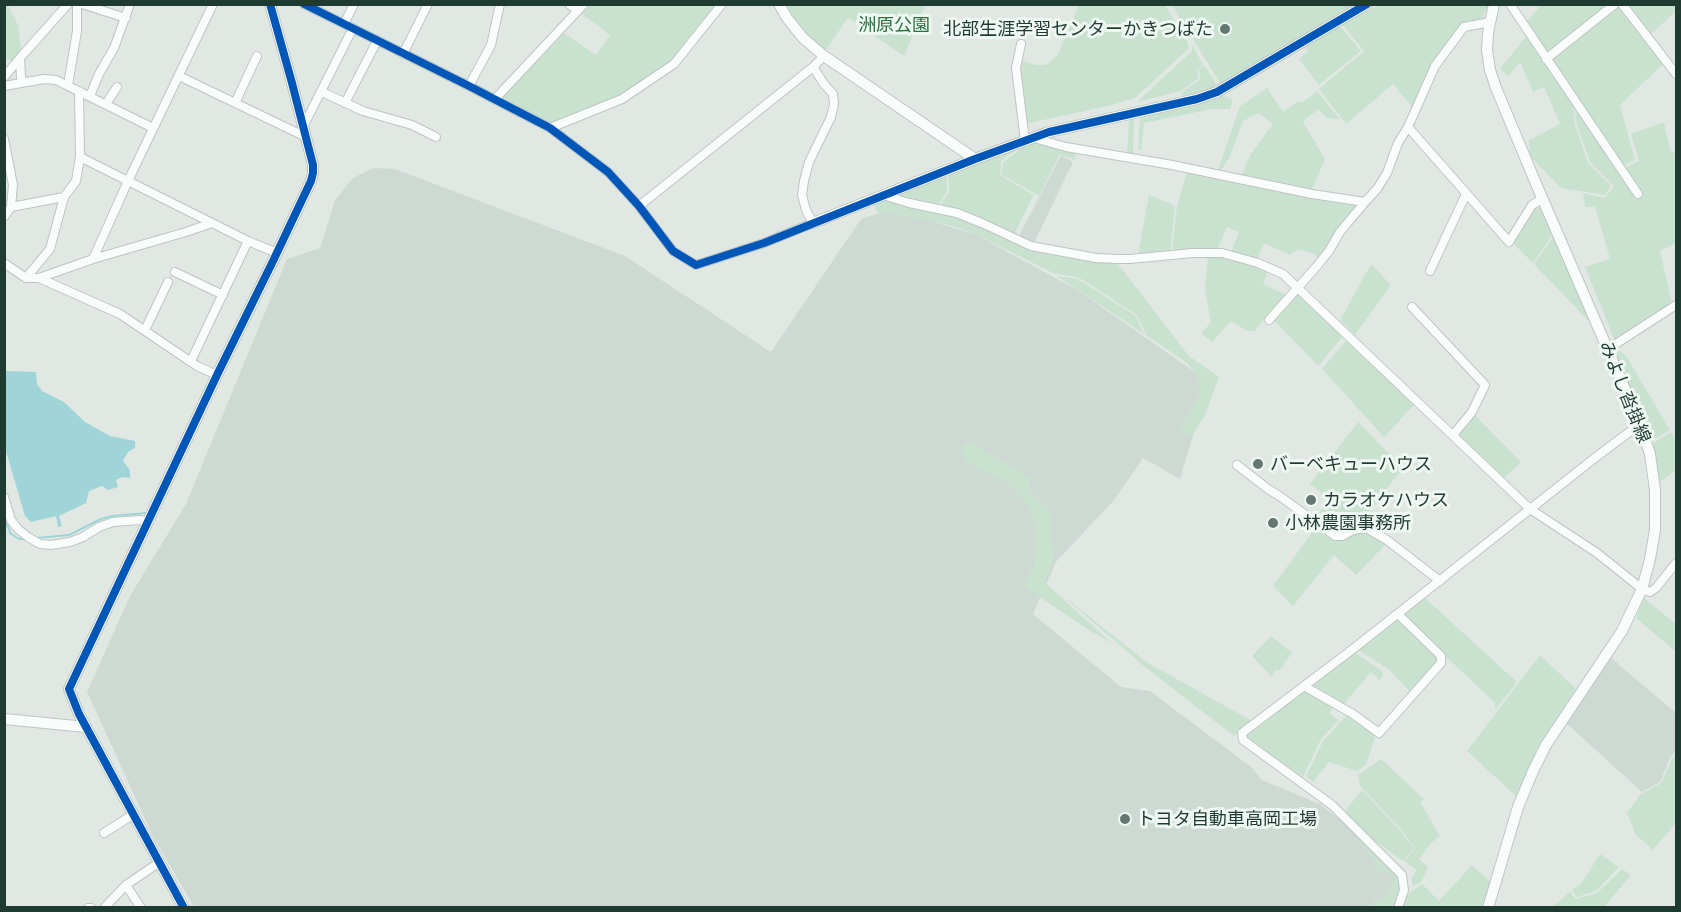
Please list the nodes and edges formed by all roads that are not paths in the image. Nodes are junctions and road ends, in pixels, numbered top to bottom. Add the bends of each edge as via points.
1 (68, 4) edge
2 (77, 4) edge
3 (82, 4) edge
4 (130, 4) edge
5 (213, 4) edge
6 (270, 4) edge
7 (304, 4) edge
8 (354, 4) edge
9 (428, 4) edge
10 (500, 4) edge
11 (569, 4) edge
12 (722, 4) edge
13 (779, 4) edge
14 (1367, 4) edge
15 (1494, 4) edge
16 (1510, 4) edge
17 (1615, 4) edge
18 (1622, 4) edge
19 (581, 8) edge
20 (126, 18) junction
21 (1490, 22) junction
22 (344, 24) junction
23 (353, 28) junction
24 (377, 41) junction
25 (1021, 44) dead end
26 (403, 54) junction
27 (257, 56) dead end
28 (824, 56) junction
29 (20, 58) junction
30 (1546, 59) junction
31 (813, 67) junction
32 (1677, 74) edge
33 (179, 76) junction
34 (4, 77) edge
35 (24, 82) junction
36 (68, 85) junction
37 (4, 86) edge
38 (469, 86) junction
39 (117, 87) dead end
40 (79, 91) junction
41 (322, 92) junction
42 (90, 96) junction
43 (495, 99) junction
44 (235, 103) junction
45 (345, 103) junction
46 (106, 104) junction
47 (1408, 127) junction
48 (153, 128) junction
49 (550, 128) junction
50 (305, 132) junction
51 (436, 137) dead end
52 (4, 139) edge
53 (1030, 139) junction
54 (80, 157) junction
55 (975, 159) junction
56 (128, 181) junction
57 (1466, 194) junction
58 (1638, 194) dead end
59 (883, 195) junction
60 (64, 197) junction
61 (1542, 199) junction
62 (1365, 202) junction
63 (639, 206) junction
64 (7, 211) edge
65 (212, 223) junction
66 (813, 223) junction
67 (248, 241) junction
68 (277, 253) junction
69 (93, 259) junction
70 (4, 263) edge
71 (1430, 270) dead end
72 (175, 272) dead end
73 (26, 278) junction
74 (39, 278) junction
75 (168, 282) dead end
76 (1298, 287) junction
77 (223, 295) junction
78 (1677, 305) edge
79 (1412, 307) dead end
80 (1269, 320) dead end
81 (145, 330) junction
82 (1608, 349) junction
83 (191, 361) junction
84 (217, 375) junction
85 (1640, 424) junction
86 (1453, 435) junction
87 (1237, 465) dead end
88 (4, 497) edge
89 (1530, 509) junction
90 (148, 522) junction
91 (1677, 563) edge
92 (1440, 581) junction
93 (1642, 589) junction
94 (1398, 614) junction
95 (1304, 686) junction
96 (4, 718) edge
97 (86, 727) junction
98 (134, 814) junction
99 (104, 833) dead end
100 (160, 862) junction
101 (126, 885) junction
102 (104, 908) edge
103 (141, 908) edge
104 (184, 908) edge
105 (1398, 908) edge
106 (1488, 908) edge

1 - 29 street
2 - 36 street
3 - 20 street
4 - 20 street
5 - 33 street
6 - 50 street
7 - 22 street
8 - 22 street
9 - 26 street
10 - 38 street via 491,45
11 - 19 street
12 - 49 street via 674,64 622,99
13 - 28 street via 803,38
14 - 53 street via 1216,92
15 - 21 street, みよし沓掛線
16 - 30 street
17 - 30 street
18 - 32 street
19 - 43 street
20 - 42 street
21 - 47 street via 1464,27 1435,66
21 - 61 street, みよし沓掛線 via 1490,70
22 - 23 street
23 - 24 street
23 - 41 street
24 - 26 street
24 - 45 street
25 - 53 street via 1016,69
26 - 38 street
27 - 44 street
28 - 31 street
28 - 55 street
29 - 34 street
29 - 35 street
30 - 58 street
31 - 63 street
31 - 66 street via 833,94 834,104 804,181 802,195
33 - 44 street
33 - 48 street
35 - 36 street via 44,79
35 - 37 street
36 - 40 street
38 - 43 street
39 - 46 street
40 - 42 street
40 - 54 street
41 - 45 street
41 - 50 street
42 - 46 street
43 - 49 street
44 - 50 street
45 - 51 street
46 - 48 street
47 - 57 street
47 - 62 street via 1387,173
48 - 56 street
49 - 63 street via 608,172
50 - 68 street via 313,173
52 - 64 street via 13,185
53 - 55 street
53 - 62 street
54 - 56 street
54 - 60 street via 76,180
55 - 59 street
56 - 65 street
56 - 69 street
57 - 61 street via 1509,242 1532,205
57 - 71 street
59 - 66 street
59 - 76 street via 957,213 1031,246 1130,260 1222,253 1283,274
60 - 64 street
60 - 73 street via 50,249
61 - 82 street, みよし沓掛線
62 - 76 street
63 - 66 street via 673,251 696,265
65 - 67 street
65 - 69 street
67 - 68 street
67 - 77 street
68 - 84 street
69 - 74 street
70 - 73 street
72 - 77 street
73 - 74 street
74 - 81 street via 120,314
75 - 81 street
76 - 80 street
76 - 86 street
77 - 83 street
78 - 82 street
79 - 86 street via 1485,385 1472,412
81 - 83 street
82 - 85 street, みよし沓掛線
83 - 84 street
84 - 90 street
85 - 89 street
85 - 93 street, みよし沓掛線 via 1650,454 1655,490 1654,530
86 - 89 street
87 - 92 street via 1335,536 1366,528
88 - 90 street via 18,529 51,545 70,542 113,522
89 - 92 street
89 - 93 street via 1597,553
90 - 97 street via 69,687
91 - 93 street via 1656,588 1650,592
92 - 94 street
93 - 106 street, みよし沓掛線 via 1622,631 1533,771 1518,807
94 - 95 street
94 - 95 street via 1441,656 1441,663 1379,734
95 - 105 street via 1242,733 1243,740 1332,805 1402,875 1404,890
96 - 97 street
97 - 98 street
98 - 99 street
98 - 100 street
100 - 101 street
100 - 104 street
101 - 102 street
101 - 103 street

